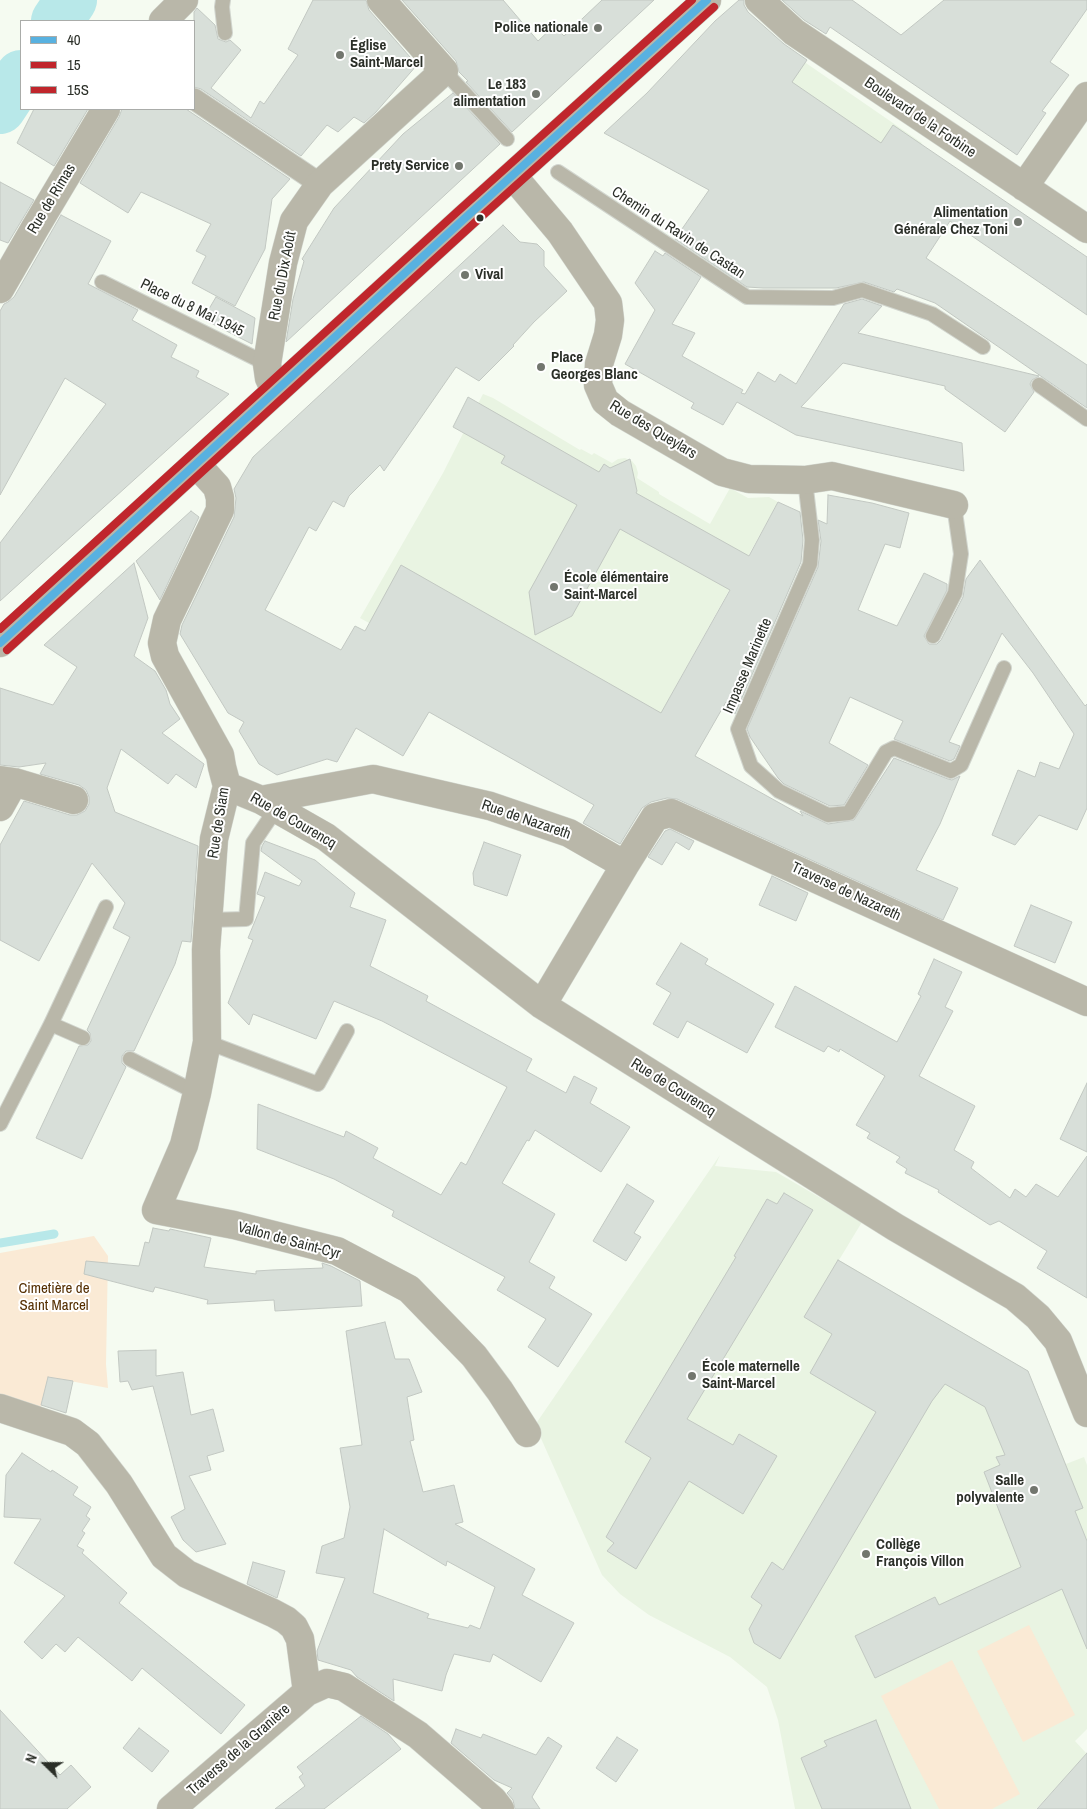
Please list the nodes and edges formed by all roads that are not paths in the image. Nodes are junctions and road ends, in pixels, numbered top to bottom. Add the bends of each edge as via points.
1 (184, 0) edge
2 (224, 0) edge
3 (381, 0) edge
4 (707, 0) edge
5 (759, 0) edge
6 (164, 20) edge
7 (225, 33) dead end
8 (444, 71) junction
9 (1087, 96) edge
10 (195, 100) edge
11 (105, 110) edge
12 (507, 139) dead end
13 (558, 172) dead end
14 (513, 176) junction
15 (320, 184) junction
16 (1024, 188) junction
17 (1087, 229) edge
18 (102, 282) dead end
19 (0, 289) edge
20 (983, 348) dead end
21 (267, 364) junction
22 (1039, 385) dead end
23 (275, 391) junction
24 (1087, 419) edge
25 (196, 464) junction
26 (804, 480) junction
27 (954, 505) joint
28 (933, 636) dead end
29 (0, 643) edge
30 (1004, 668) dead end
31 (7, 781) edge
32 (228, 786) junction
33 (74, 800) dead end
34 (268, 805) junction
35 (0, 807) edge
36 (625, 864) junction
37 (106, 907) dead end
38 (209, 920) junction
39 (1087, 1002) edge
40 (542, 1005) junction
41 (51, 1024) junction
42 (347, 1030) dead end
43 (83, 1038) dead end
44 (207, 1042) junction
45 (130, 1059) dead end
46 (197, 1093) junction
47 (0, 1124) edge
48 (156, 1210) joint
49 (0, 1408) edge
50 (1087, 1413) edge
51 (527, 1433) dead end
52 (307, 1692) junction
53 (497, 1805) edge
54 (171, 1809) edge

1 - 6 street
2 - 7 lane
3 - 8 street
4 - 14 street
5 - 16 street, Boulevard de la Forbine via 794,32
8 - 12 lane
8 - 15 street, Rue du Dix Août
9 - 16 street
10 - 15 street
11 - 19 street, Rue de Rimas
13 - 20 lane, Chemin du Ravin de Castan via 747,297 833,298 862,290 932,314
14 - 23 street
14 - 26 street, Rue des Queylars via 560,232 608,303 610,320 599,364 598,385 605,401 722,472 749,479
15 - 21 street, Rue du Dix Août via 294,221
16 - 17 street, Boulevard de la Forbine
18 - 21 lane, Place du 8 Mai 1945
21 - 23 street, Rue du Dix Août
22 - 24 lane
23 - 25 street
25 - 29 street
25 - 32 street, Rue de Siam via 217,488 220,510 167,620 162,643 165,656 220,755
26 - 27 street, Rue des Queylars via 832,476
26 - 30 lane, Impasse Marinette via 812,540 810,564 738,729 751,766 779,790 828,815 849,813 886,752 894,748 951,771 961,765
27 - 28 lane via 961,554 955,593
31 - 33 street
31 - 35 street
32 - 34 street, Rue de Courencq
32 - 38 street, Rue de Siam via 214,839
34 - 36 street, Rue de Nazareth via 373,779 490,806 570,833
34 - 38 lane via 253,843 246,920
34 - 40 street, Rue de Courencq via 326,837
36 - 39 street, Traverse de Nazareth via 655,817 671,812
36 - 40 street
37 - 41 lane
38 - 44 street, Rue de Siam via 206,950
40 - 50 street, Rue de Courencq via 895,1228 1015,1297 1058,1341
41 - 43 lane
41 - 47 lane
42 - 44 lane via 318,1084
44 - 46 street, Rue de Siam
45 - 46 lane
46 - 48 street, Rue de Siam via 184,1145
48 - 51 street, Vallon de Saint-Cyr via 337,1251 409,1289 474,1356
49 - 52 street via 72,1432 88,1444 119,1484 164,1556 187,1574 286,1620 294,1627 300,1639
52 - 53 street via 328,1684 344,1687 418,1735
52 - 54 street, Traverse de la Granière

